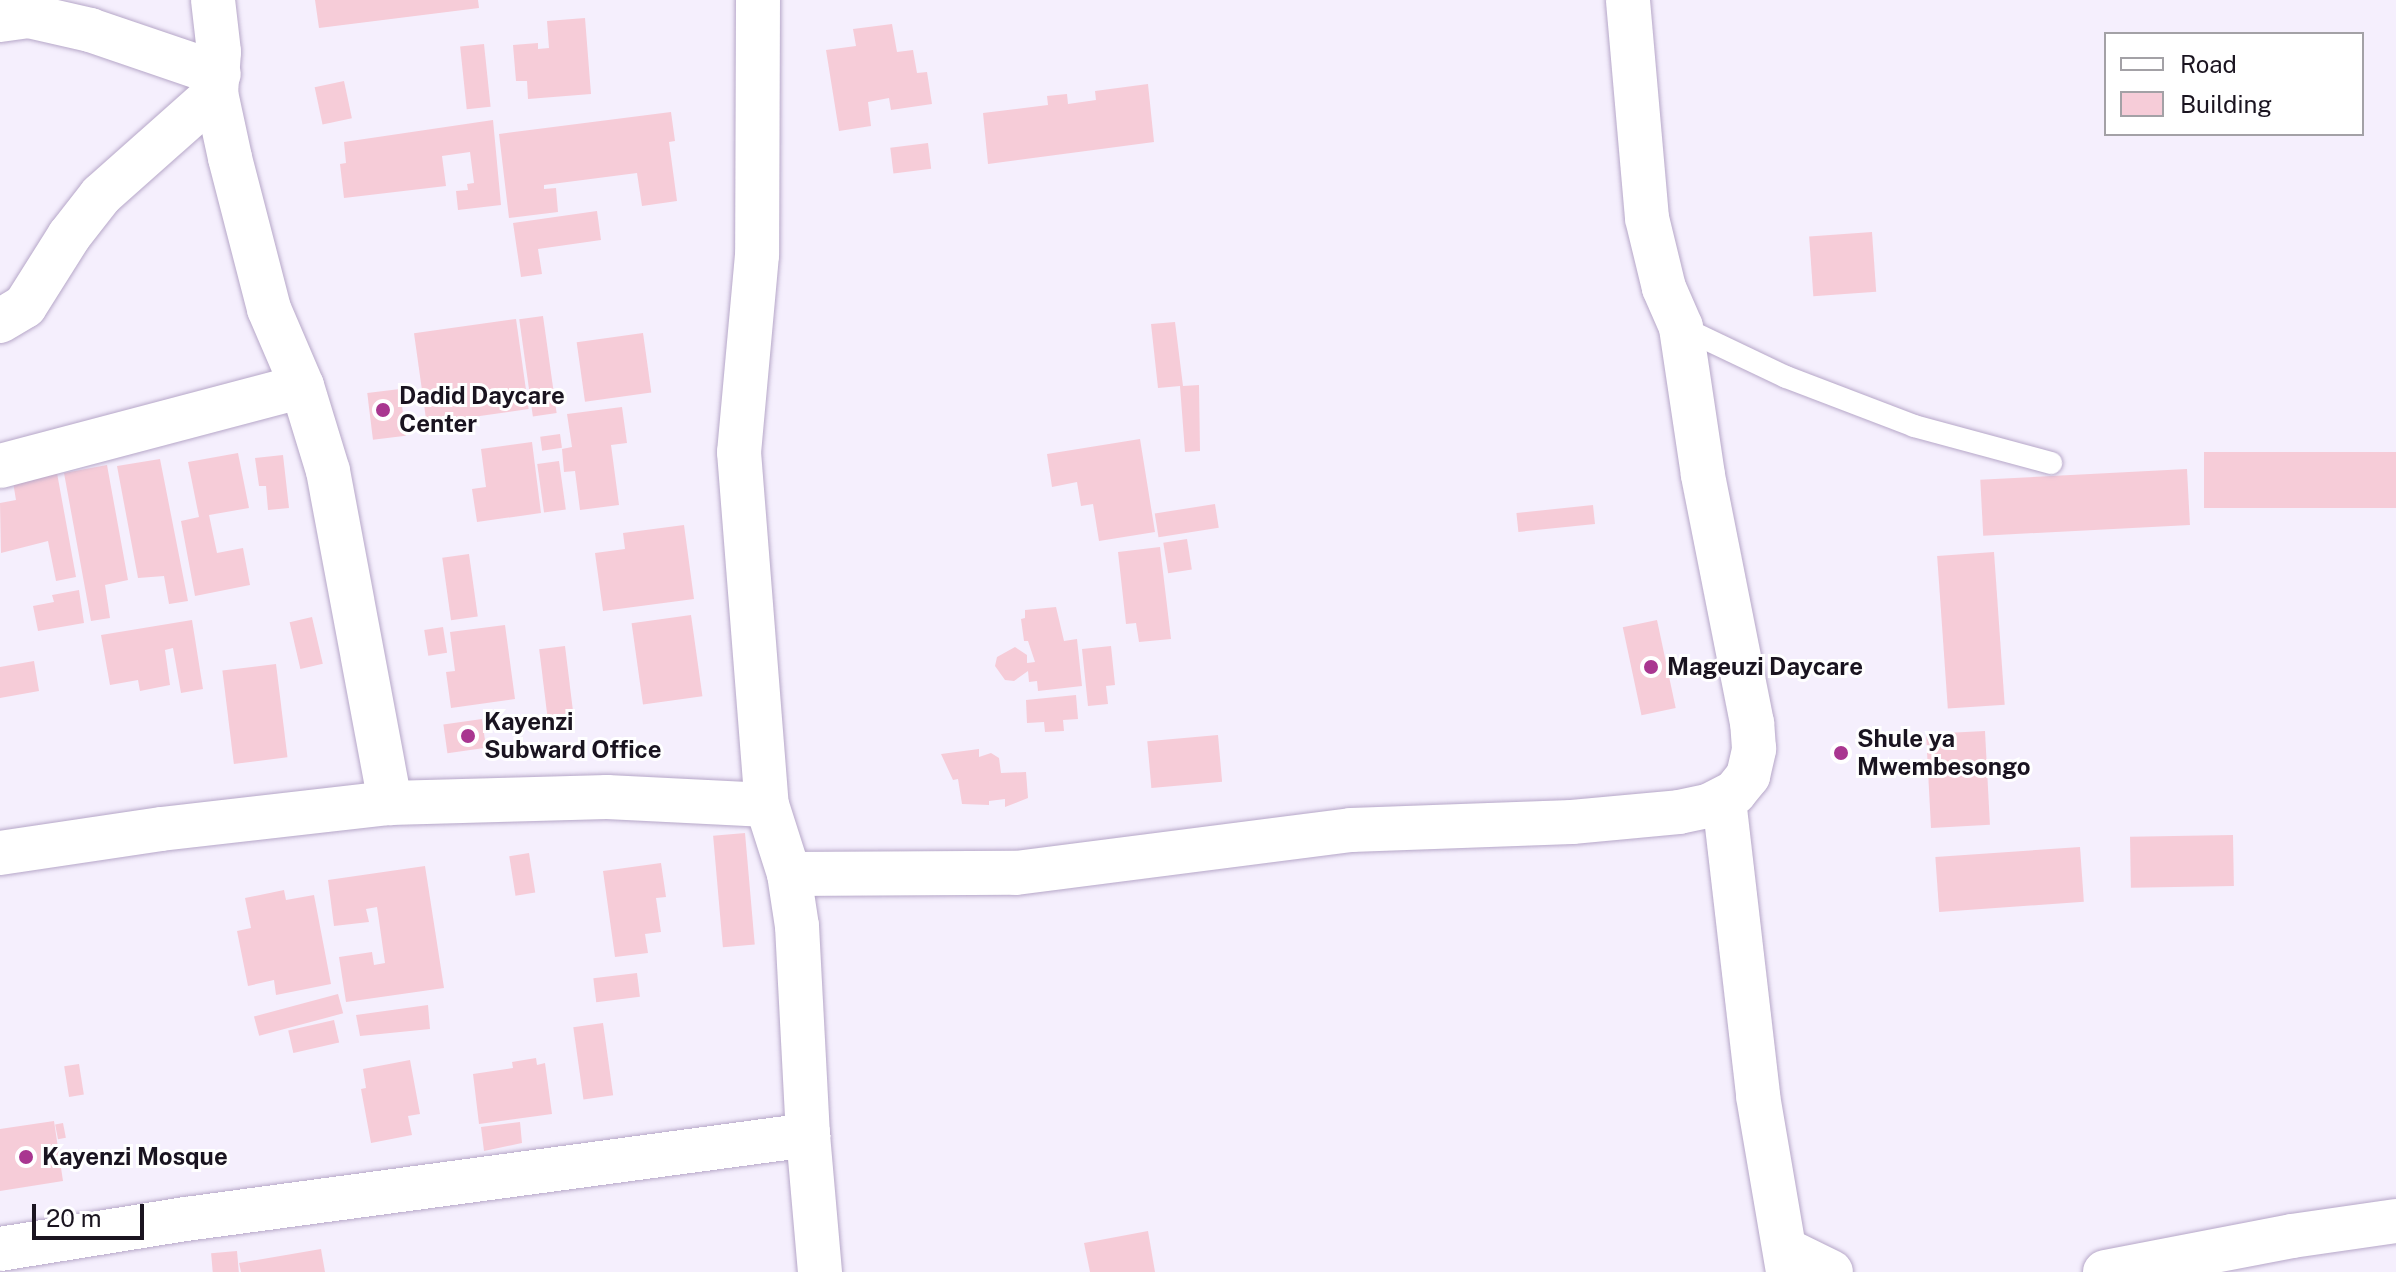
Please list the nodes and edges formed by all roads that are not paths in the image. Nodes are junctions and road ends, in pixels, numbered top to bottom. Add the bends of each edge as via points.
1 (213, 0) edge
2 (758, 0) edge
3 (1628, 0) edge
4 (0, 20) edge
5 (218, 84) junction
6 (0, 321) edge
7 (1681, 327) junction
8 (302, 386) junction
9 (2051, 463) dead end
10 (0, 466) edge
11 (1724, 800) junction
12 (390, 803) junction
13 (767, 805) junction
14 (0, 853) edge
15 (789, 874) junction
16 (808, 1135) junction
17 (2396, 1221) edge
18 (19, 1256) edge
19 (1787, 1261) edge
20 (820, 1272) edge
21 (1831, 1272) edge
22 (2105, 1272) edge

1 - 5 street
2 - 13 street via 757,255 739,452
3 - 7 street via 1647,218 1664,288
4 - 5 street via 29,16 90,30
5 - 6 street via 101,195 25,306
5 - 8 street via 269,309
7 - 9 lane via 1786,377 1914,426
7 - 11 street via 1703,475 1752,723 1748,776
8 - 10 street
8 - 12 street via 328,471
11 - 15 street via 1679,812 1572,822 1351,830 1016,873
11 - 19 street via 1758,1096
12 - 13 street via 607,797
12 - 14 street
13 - 15 street
15 - 16 street via 797,926
16 - 18 street via 186,1219
16 - 20 street
17 - 22 street
19 - 21 street

